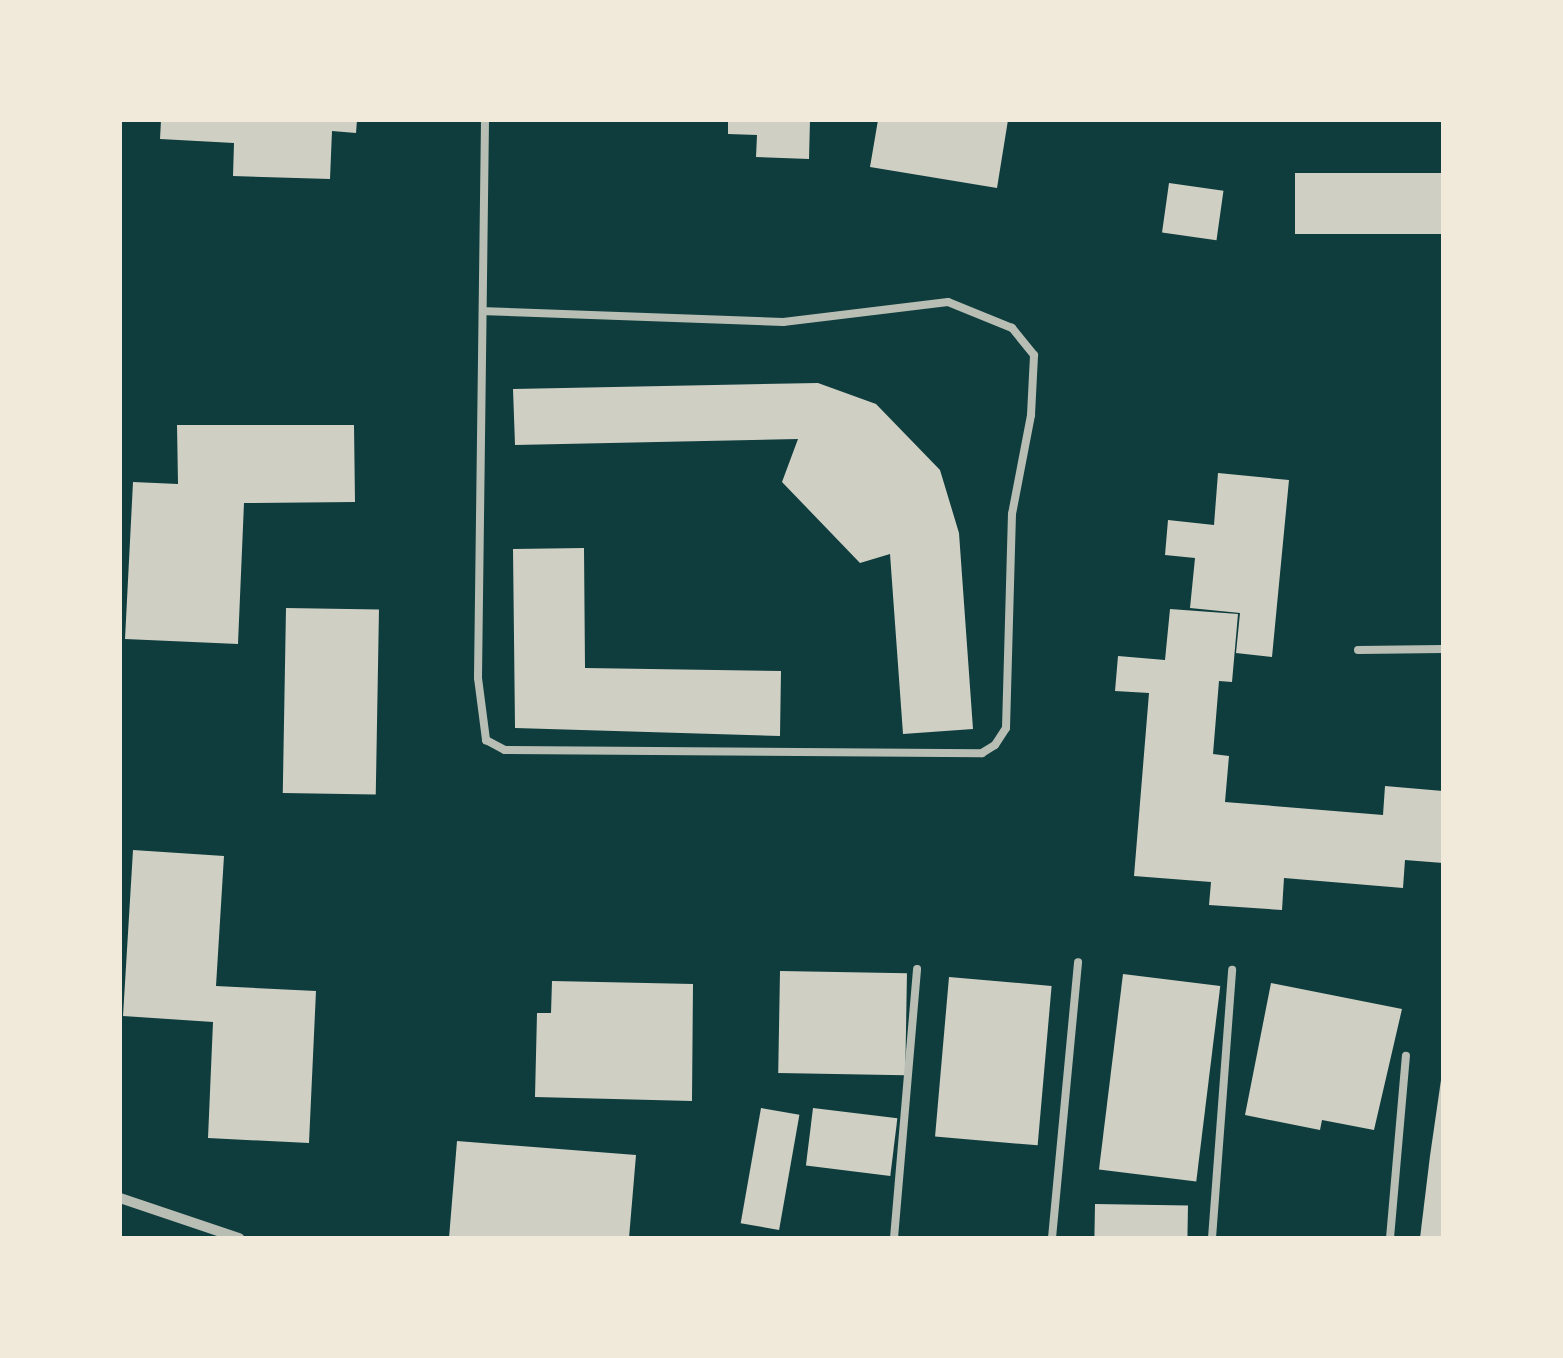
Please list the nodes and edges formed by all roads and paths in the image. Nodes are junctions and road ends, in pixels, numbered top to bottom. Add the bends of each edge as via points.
1 (485, 120) edge
2 (487, 311) junction
3 (1443, 649) edge
4 (1358, 650) dead end
5 (1078, 962) dead end
6 (917, 969) dead end
7 (1232, 970) dead end
8 (1406, 1056) dead end
9 (120, 1198) edge
10 (240, 1238) edge
11 (894, 1238) edge
12 (1052, 1238) edge
13 (1212, 1238) edge
14 (1390, 1238) edge

1 - 2 lane
2 - 2 lane via 478,678 486,740 505,750 982,752 995,746 1006,728 1012,514 1034,355 1012,328 948,302 782,322
3 - 4 lane
5 - 12 lane
6 - 11 lane
7 - 13 lane
8 - 14 lane
9 - 10 street

